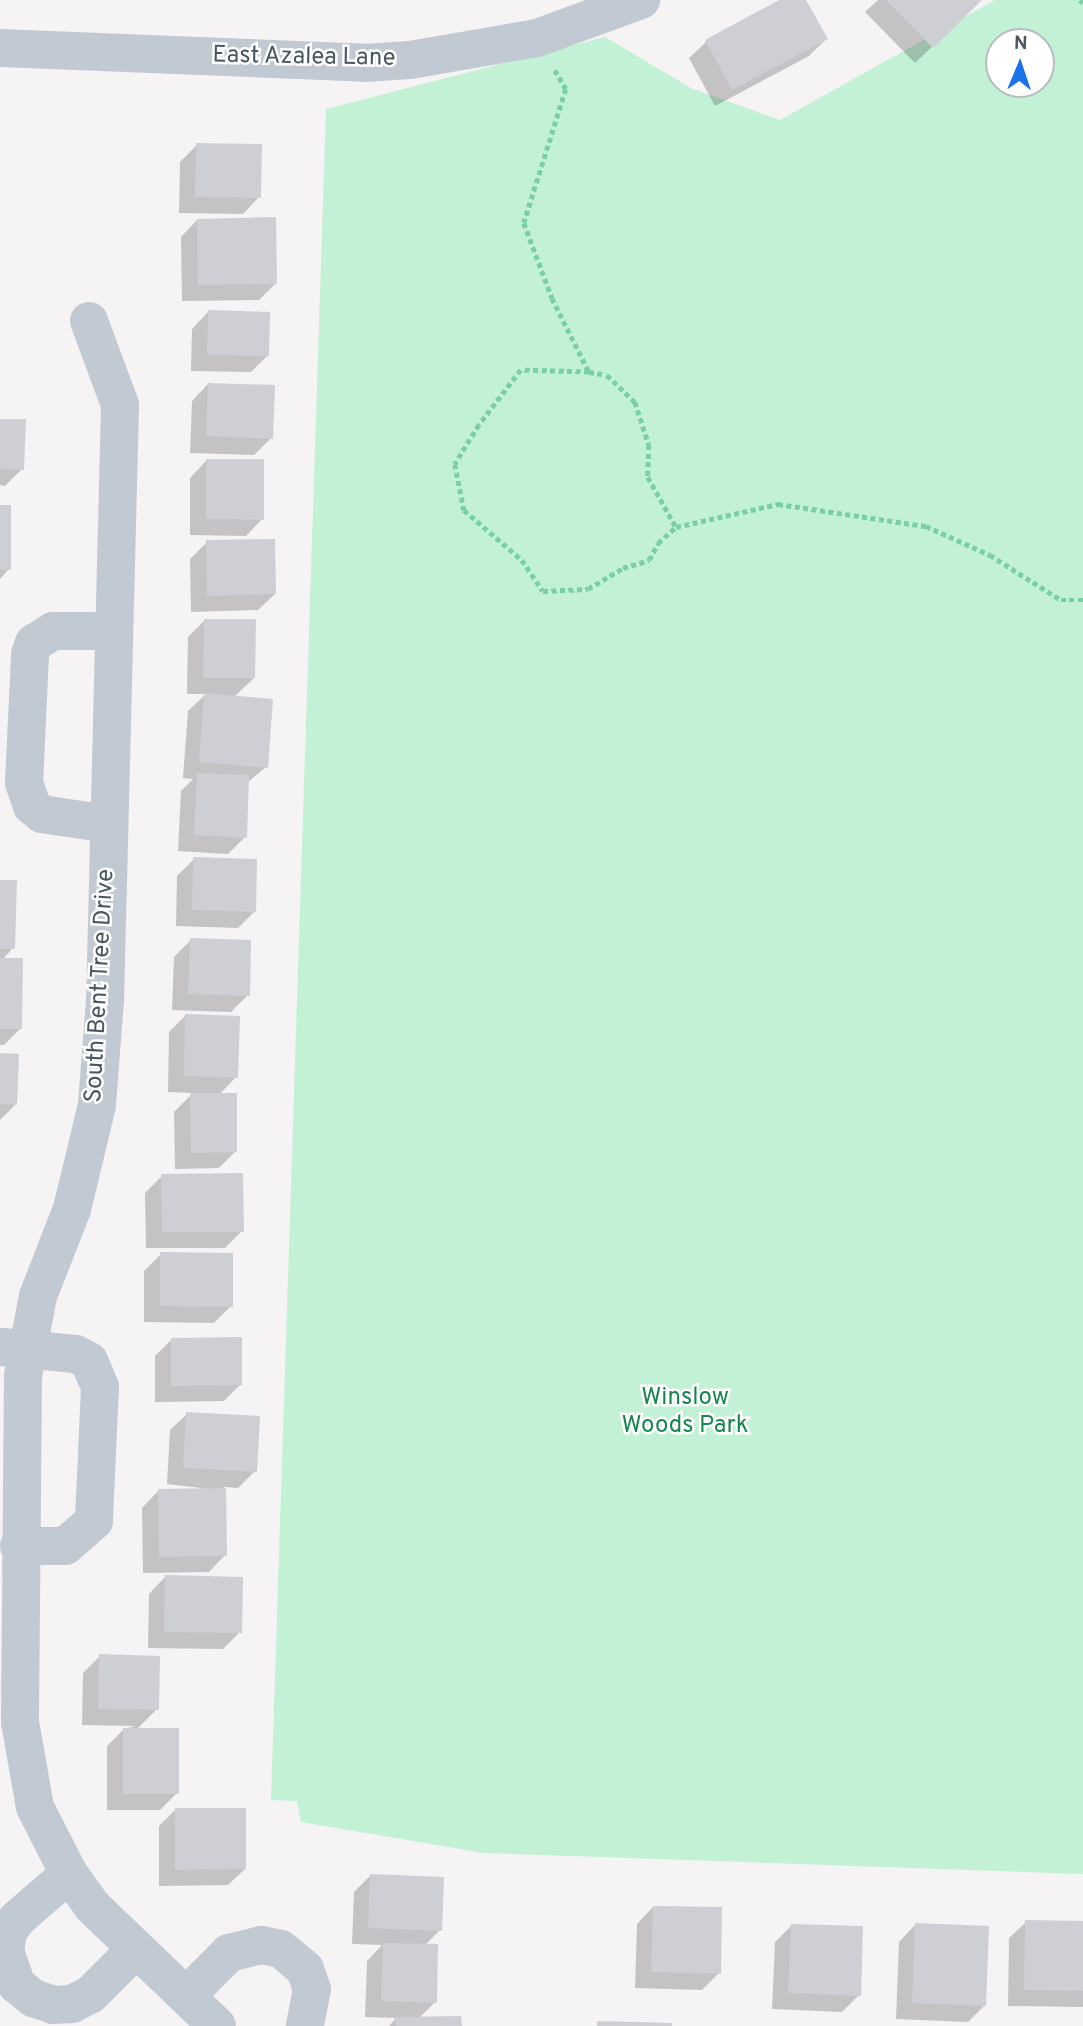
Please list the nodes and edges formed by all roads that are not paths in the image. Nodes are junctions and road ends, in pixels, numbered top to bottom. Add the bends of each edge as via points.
1 (641, 0) edge
2 (0, 48) edge
3 (89, 321) dead end
4 (113, 631) junction
5 (108, 824) junction
6 (13, 1348) edge
7 (19, 1546) junction
8 (69, 1874) junction
9 (135, 1950) junction
10 (188, 1994) junction
11 (217, 2026) edge
12 (304, 2026) edge

1 - 2 street, East Azalea Lane via 537,38 450,55 366,63
3 - 4 street, South Bent Tree Drive via 120,404
4 - 5 street, South Bent Tree Drive
4 - 5 street via 53,631 34,643 24,783 32,806 41,814
5 - 6 street, South Bent Tree Drive via 105,1000 97,1105 72,1209
6 - 7 street, South Bent Tree Drive via 21,1408
6 - 7 street via 76,1354 97,1373 96,1508 88,1531 65,1546
7 - 8 street, South Bent Tree Drive via 18,1681 26,1763 35,1807
8 - 9 street, South Bent Tree Drive via 92,1906
8 - 9 street via 16,1919 8,1932 5,1951 17,1985 43,2002 72,2004 90,1995
9 - 10 street, South Bent Tree Drive
10 - 11 street, South Bent Tree Drive
10 - 12 street via 229,1953 262,1945 281,1950 305,1969 312,1989

